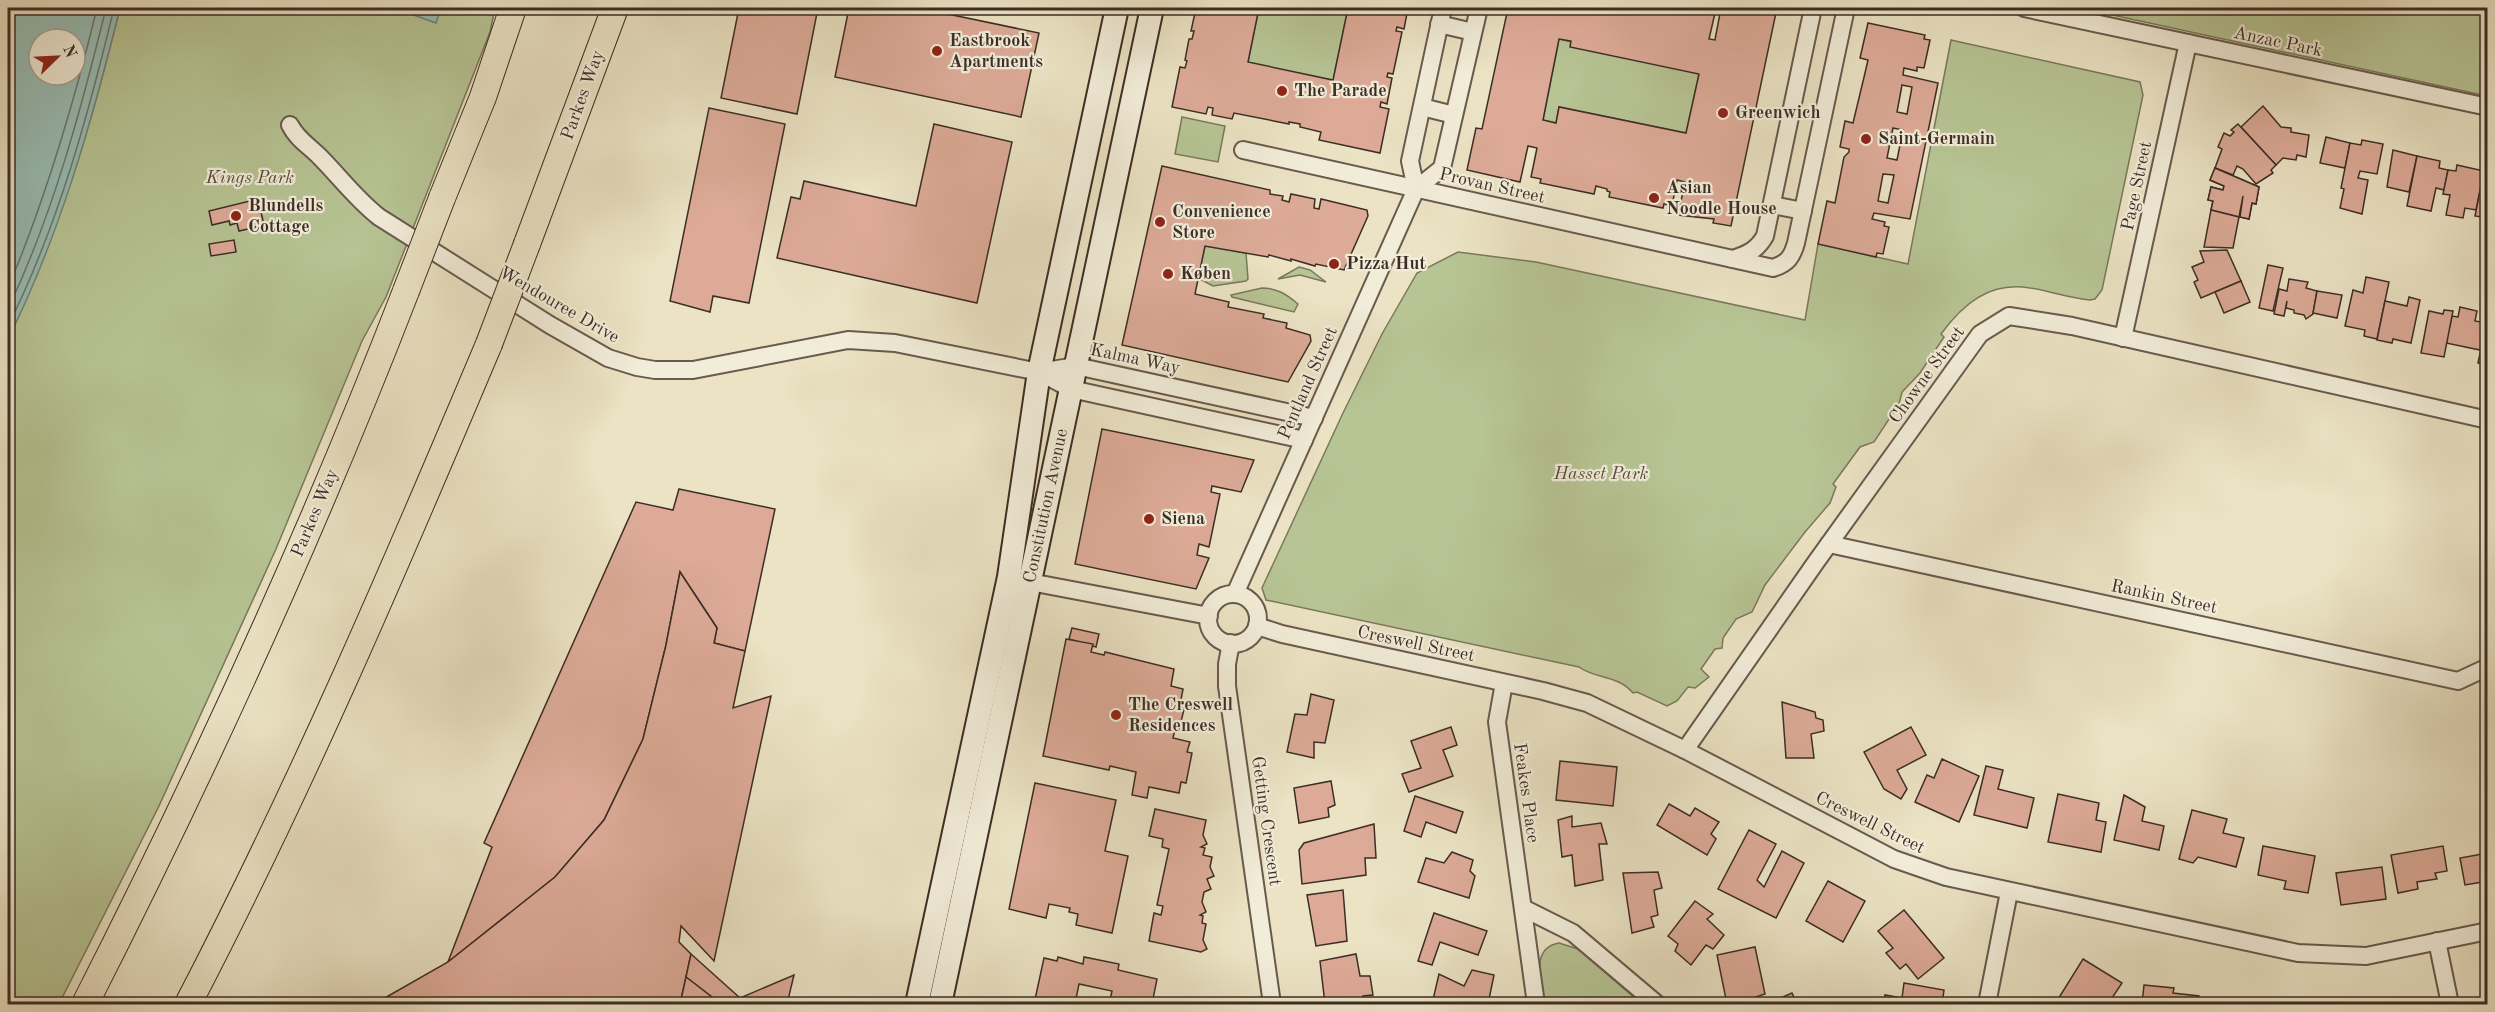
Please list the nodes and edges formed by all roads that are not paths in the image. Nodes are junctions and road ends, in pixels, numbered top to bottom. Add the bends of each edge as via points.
1 (513, 8) edge
2 (615, 8) edge
3 (1117, 8) edge
4 (1152, 8) edge
5 (1479, 8) edge
6 (1813, 8) edge
7 (1846, 8) edge
8 (2024, 8) edge
9 (1441, 16) edge
10 (1473, 32) junction
11 (2188, 43) junction
12 (1422, 107) junction
13 (2487, 107) edge
14 (1454, 115) junction
15 (290, 124) dead end
16 (1243, 150) dead end
17 (1416, 189) junction
18 (1772, 205) junction
19 (1803, 211) junction
20 (1733, 259) junction
21 (2123, 338) junction
22 (1076, 366) junction
23 (1039, 372) junction
24 (1071, 389) junction
25 (1314, 418) junction
26 (2487, 420) edge
27 (1304, 440) junction
28 (1829, 544) junction
29 (1030, 582) junction
30 (1235, 594) junction
31 (1209, 616) junction
32 (1257, 626) junction
33 (1231, 643) junction
34 (2487, 667) edge
35 (1504, 683) junction
36 (1685, 750) junction
37 (2009, 892) junction
38 (1523, 908) junction
39 (2487, 931) edge
40 (2437, 941) junction
41 (85, 1005) edge
42 (188, 1005) edge
43 (917, 1005) edge
44 (940, 1005) edge
45 (1272, 1005) edge
46 (1536, 1005) edge
47 (1657, 1005) edge
48 (1987, 1005) edge
49 (2450, 1005) edge

1 - 41 main road, Parkes Way, bridge via 483,97 362,405 264,633
2 - 42 main road, Parkes Way, bridge via 489,344 377,609 306,765
3 - 23 street, Constitution Avenue
4 - 22 street, Constitution Avenue
5 - 10 street, Pentland Street
6 - 18 street
7 - 19 street, Provan Street
8 - 11 street, Anzac Park
9 - 10 street
9 - 12 street
10 - 14 street, Pentland Street
11 - 13 street, Anzac Park
11 - 21 street, Page Street
12 - 14 street
12 - 17 street via 1410,161
14 - 17 street, Pentland Street via 1442,168
15 - 23 street, Wendouree Drive via 299,138 379,217 608,358 655,370 693,370 848,340 895,343
16 - 17 street, Provan Street
17 - 20 street, Provan Street
17 - 25 street, Pentland Street
18 - 19 street
18 - 20 street via 1760,245
19 - 20 street, Provan Street via 1792,256 1784,265 1773,268
21 - 26 street, Chowne Street
21 - 28 street, Chowne Street via 2009,316 1980,334
22 - 23 street, Kalma Way
22 - 24 street, Constitution Avenue
22 - 25 street, Kalma Way
23 - 24 street
23 - 43 street, Constitution Avenue via 1009,578
24 - 27 street
24 - 29 street, Constitution Avenue
25 - 27 street, Pentland Street
27 - 30 street, Pentland Street
28 - 34 street, Rankin Street via 2458,681
28 - 36 street, Chowne Street
29 - 31 street
29 - 44 street, Constitution Avenue
30 - 31 street via 1221,597
30 - 32 street via 1254,605
31 - 33 street via 1217,637
32 - 33 street via 1250,638
32 - 35 street, Creswell Street
33 - 45 street, Getting Crescent via 1227,686
35 - 36 street, Creswell Street via 1587,704
35 - 38 street, Feakes Place via 1497,722
36 - 37 street, Creswell Street via 1902,862
37 - 40 street, Creswell Street via 2298,953 2367,956
37 - 48 street
38 - 46 street, Feakes Place
38 - 47 street via 1574,933
39 - 40 street, Creswell Street
40 - 49 street

